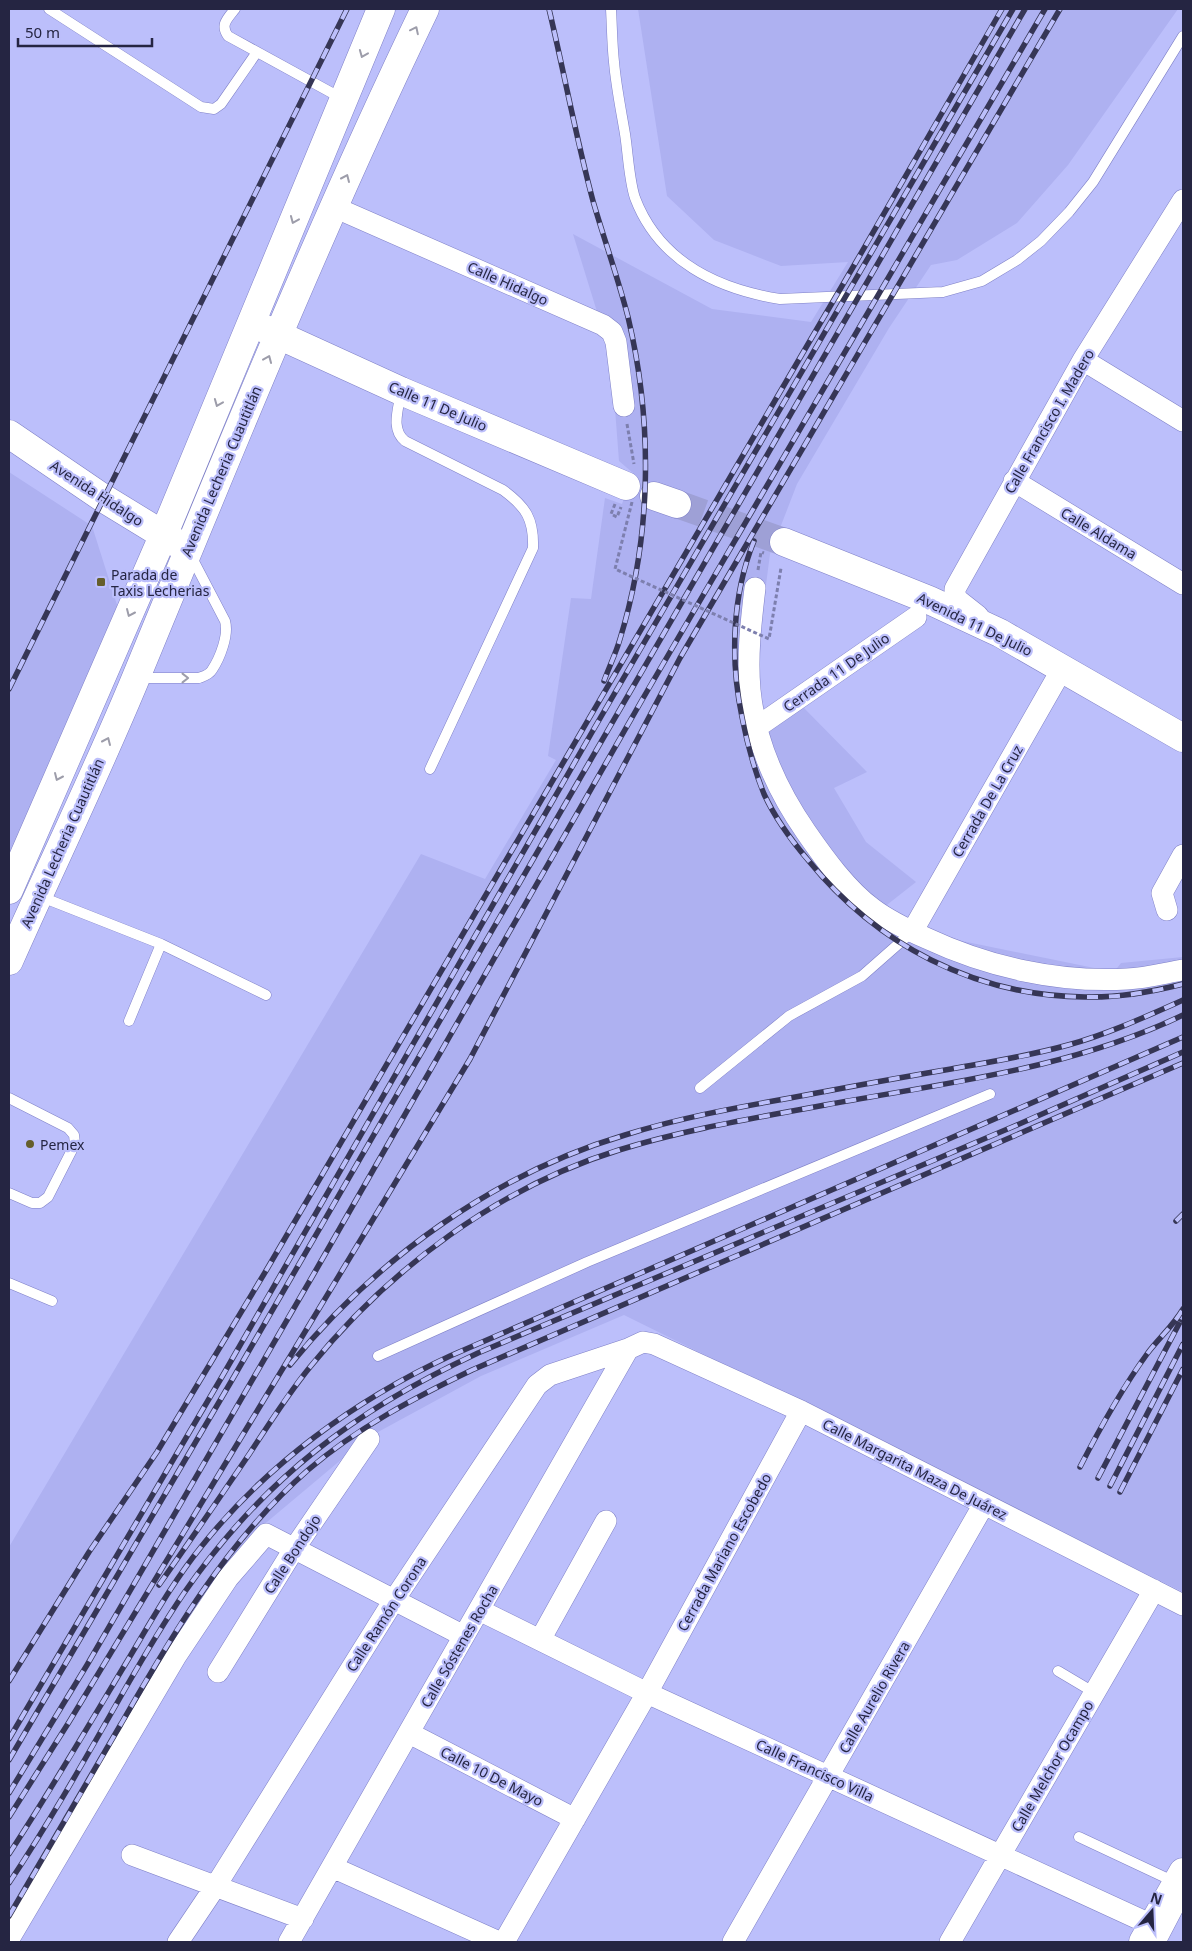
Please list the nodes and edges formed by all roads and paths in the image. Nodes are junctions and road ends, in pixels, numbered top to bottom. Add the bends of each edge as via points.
1 (49, 9) edge
2 (235, 9) edge
3 (381, 9) edge
4 (425, 9) edge
5 (611, 9) edge
6 (1183, 36) edge
7 (257, 52) junction
8 (344, 100) junction
9 (375, 112) junction
10 (1183, 200) edge
11 (334, 207) junction
12 (251, 322) junction
13 (279, 334) junction
14 (1083, 360) junction
15 (401, 391) junction
16 (624, 406) dead end
17 (1183, 421) edge
18 (9, 434) edge
19 (1014, 481) junction
20 (647, 497) joint
21 (164, 536) junction
22 (188, 549) junction
23 (782, 555) joint
24 (1183, 584) edge
25 (756, 588) dead end
26 (916, 617) dead end
27 (1000, 633) junction
28 (1062, 669) junction
29 (136, 678) junction
30 (757, 728) junction
31 (1183, 738) edge
32 (430, 769) dead end
33 (1183, 855) edge
34 (9, 890) edge
35 (38, 896) junction
36 (1167, 910) dead end
37 (912, 932) junction
38 (161, 944) junction
39 (9, 961) edge
40 (1183, 970) edge
41 (266, 995) dead end
42 (128, 1021) dead end
43 (700, 1088) dead end
44 (990, 1094) dead end
45 (9, 1098) edge
46 (9, 1193) edge
47 (9, 1283) edge
48 (52, 1301) dead end
49 (635, 1346) junction
50 (378, 1356) dead end
51 (801, 1411) junction
52 (369, 1439) dead end
53 (984, 1504) junction
54 (606, 1521) dead end
55 (294, 1548) junction
56 (1154, 1590) junction
57 (394, 1600) junction
58 (1183, 1604) edge
59 (479, 1610) junction
60 (464, 1636) junction
61 (540, 1640) junction
62 (1058, 1671) dead end
63 (218, 1672) dead end
64 (647, 1692) junction
65 (1095, 1693) junction
66 (409, 1733) junction
67 (828, 1776) junction
68 (575, 1819) junction
69 (1080, 1837) dead end
70 (132, 1855) dead end
71 (1000, 1855) junction
72 (332, 1867) junction
73 (1181, 1885) edge
74 (215, 1887) junction
75 (302, 1919) junction
76 (1152, 1937) edge
77 (9, 1939) edge
78 (178, 1942) edge
79 (289, 1942) edge
80 (499, 1942) edge
81 (504, 1942) edge
82 (733, 1942) edge
83 (950, 1942) edge

1 - 7 lane via 201,107 214,109 221,104
2 - 7 lane via 224,24 224,31
3 -> 8 main road, Avenida Lecheria Cuautitlán
9 -> 4 main road, Avenida Lecheria Cuautitlán
5 - 6 lane via 614,63 634,196 647,225 672,253 697,272 729,287 780,299 943,292 982,280 1017,260 1041,241 1093,182
7 - 8 lane
8 - 9 main road
8 -> 12 main road, Avenida Lecheria Cuautitlán
11 -> 9 main road, Avenida Lecheria Cuautitlán
10 - 14 street, Calle Francisco I. Madero
11 - 13 main road, Avenida Lecheria Cuautitlán
11 - 16 street, Calle Hidalgo via 608,328 616,342
12 - 13 main road, Calle 11 De Julio
12 -> 21 main road, Avenida Lecheria Cuautitlán
13 - 15 main road, Calle 11 De Julio
22 -> 13 main road, Avenida Lecheria Cuautitlán
14 - 17 street
14 - 19 street, Calle Francisco I. Madero
15 - 20 main road, Calle 11 De Julio
15 - 32 lane via 396,428 399,436 503,490 518,501 533,530 533,548
18 - 21 main road, Avenida Hidalgo
19 - 24 street, Calle Aldama
19 - 27 street, Calle Francisco I. Madero via 954,596
20 - 23 path, bridge via 615,569 770,639
21 - 22 main road, Avenida Hidalgo
21 -> 34 main road, Avenida Lecheria Cuautitlán
22 - 29 main road, Avenida Lecheria Cuautitlán
29 -> 22 lane via 198,678 207,675 226,640 228,629 225,621
23 - 27 main road, Avenida 11 De Julio via 929,600
25 - 30 street via 749,645 750,690
26 - 30 street, Cerrada 11 De Julio
27 - 28 main road, Avenida 11 De Julio
28 - 31 main road, Avenida 11 De Julio
28 - 37 street, Cerrada De La Cruz
35 -> 29 main road, Avenida Lecheria Cuautitlán
30 - 37 street via 770,769 788,806 820,852 872,909
33 - 36 street via 1162,893
35 - 38 lane
35 - 39 main road, Avenida Lecheria Cuautitlán
37 - 40 street via 968,956 1014,969 1075,979 1128,980
37 - 43 lane via 862,976 789,1016
38 - 41 lane
38 - 42 lane
44 - 50 lane via 587,1262
45 - 46 lane via 68,1128 74,1135 75,1144 48,1197 40,1203
47 - 48 lane
49 - 51 street, Calle Margarita Maza De Juárez via 654,1344
49 - 57 street, Calle Ramón Corona via 550,1375 537,1385
49 - 59 street, Calle Sóstenes Rocha
51 - 53 street, Calle Margarita Maza De Juárez
51 - 64 street, Cerrada Mariano Escobedo
52 - 55 street, Calle Bondojo
53 - 56 street, Calle Margarita Maza De Juárez
53 - 67 street, Calle Aurelio Rivera
54 - 61 street
55 - 57 street
55 - 63 street, Calle Bondojo
55 - 77 street via 266,1534 228,1578 176,1656
56 - 58 street, Calle Margarita Maza De Juárez
56 - 65 street, Calle Melchor Ocampo
57 - 60 street
57 - 74 street, Calle Ramón Corona
59 - 60 street, Calle Sóstenes Rocha
59 - 61 street, Calle Francisco Villa
60 - 66 street, Calle Sóstenes Rocha
61 - 64 street, Calle Francisco Villa
62 - 65 lane
64 - 67 street, Calle Francisco Villa
64 - 68 street
65 - 71 street, Calle Melchor Ocampo
66 - 68 street, Calle 10 De Mayo
66 - 72 street, Calle Sóstenes Rocha
67 - 71 street, Calle Francisco Villa
67 - 82 street, Calle Aurelio Rivera
68 - 81 street
69 - 73 lane
70 - 74 street
71 - 76 street, Calle Francisco Villa
71 - 83 street, Calle Melchor Ocampo
72 - 75 street, Calle Sóstenes Rocha
72 - 80 street
73 - 76 main road
74 - 75 street
74 - 78 street, Calle Ramón Corona
75 - 79 street, Calle Sóstenes Rocha

